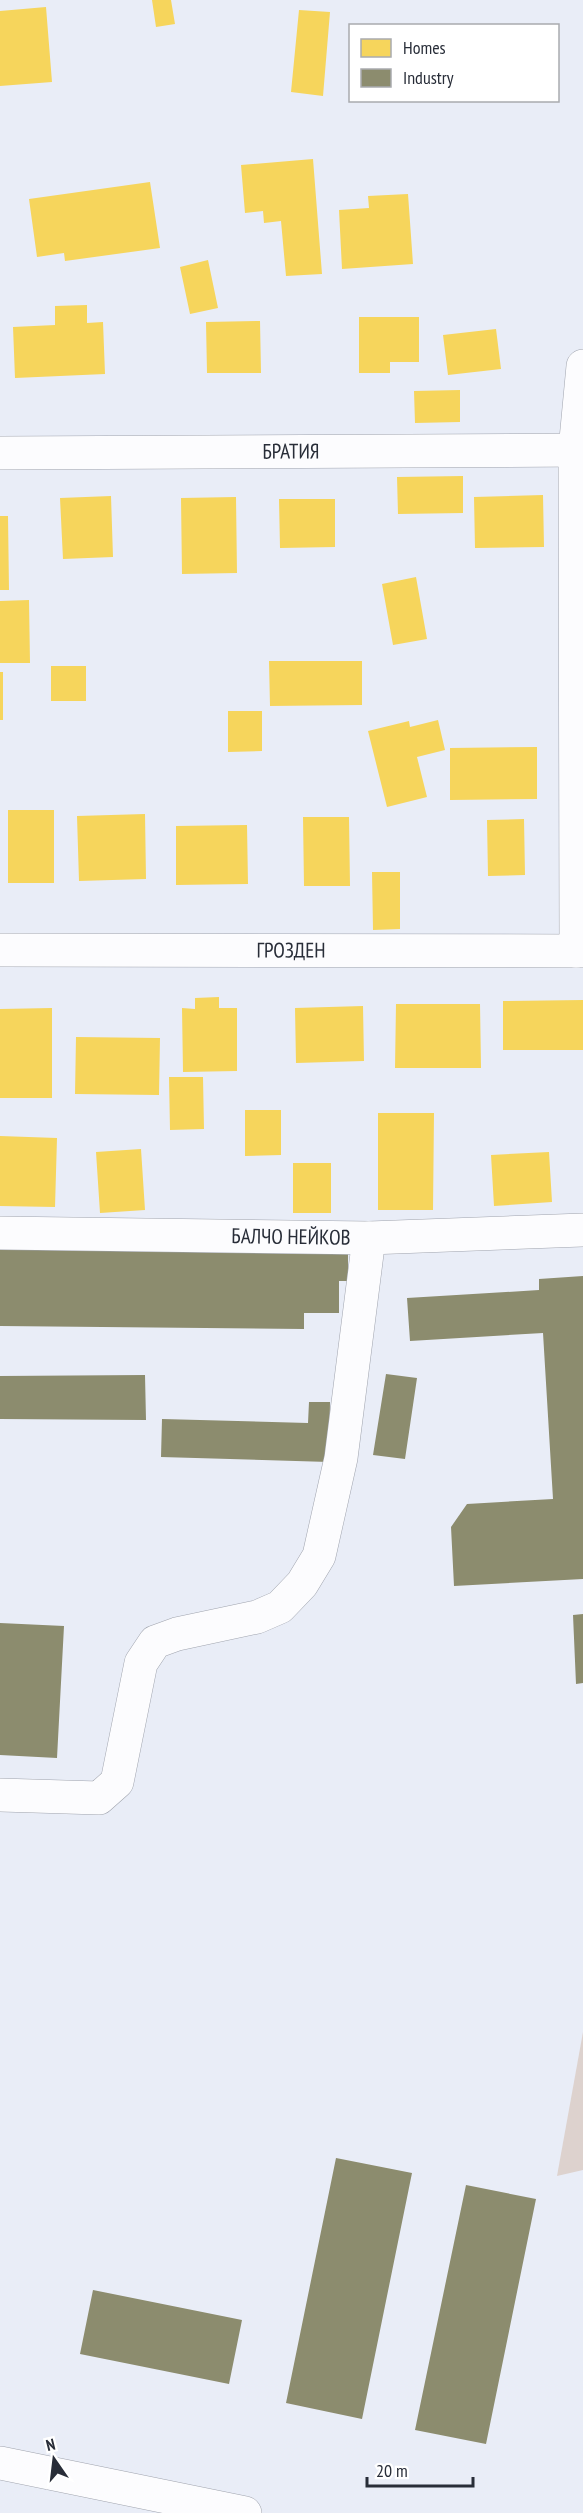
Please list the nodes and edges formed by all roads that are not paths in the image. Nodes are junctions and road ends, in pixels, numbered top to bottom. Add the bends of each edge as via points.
1 (583, 366) edge
2 (579, 450) edge
3 (0, 453) edge
4 (0, 950) edge
5 (580, 951) edge
6 (583, 1230) edge
7 (0, 1233) edge
8 (369, 1238) junction
9 (0, 1795) edge
10 (0, 2463) edge
11 (245, 2513) edge

1 - 2 street
2 - 3 street, БРАТИЯ
2 - 5 street
4 - 5 street, ГРОЗДЕН
6 - 8 street, БАЛЧО НЕЙКОВ
7 - 8 street, БАЛЧО НЕЙКОВ
8 - 9 street via 341,1458 319,1556 302,1584 280,1607 257,1617 155,1642 141,1663 117,1782 99,1798
10 - 11 street

